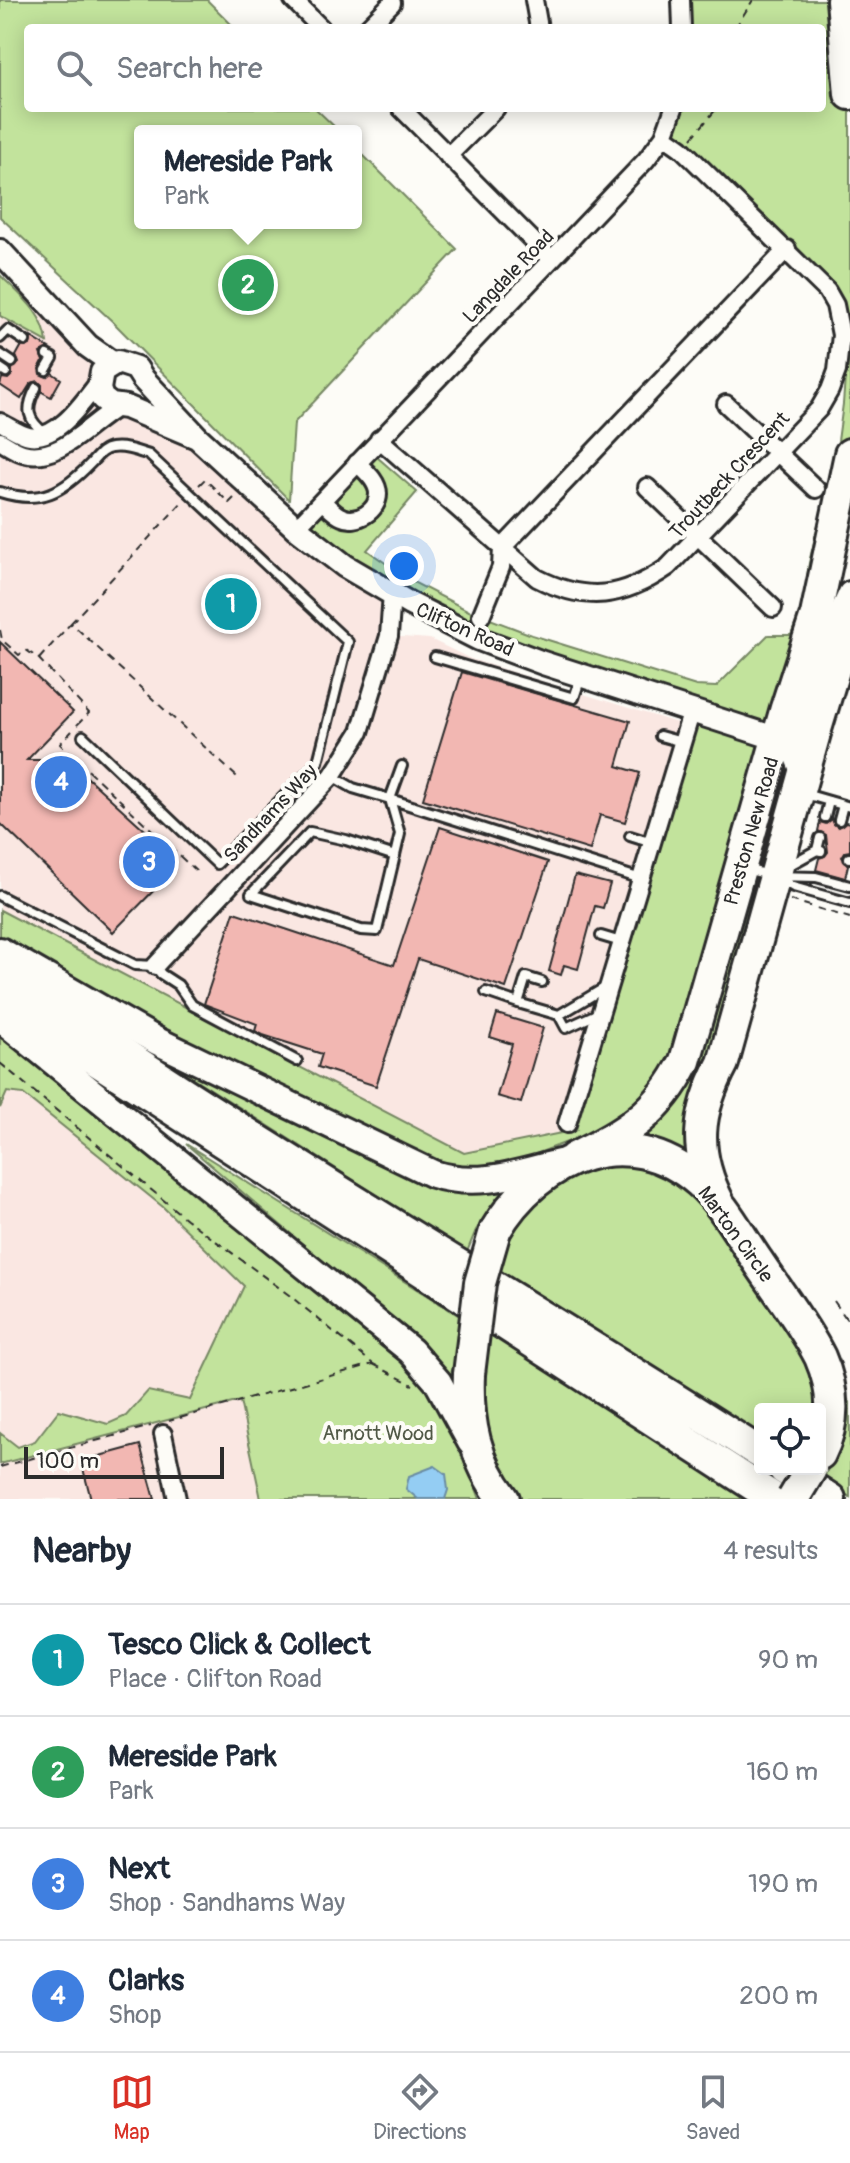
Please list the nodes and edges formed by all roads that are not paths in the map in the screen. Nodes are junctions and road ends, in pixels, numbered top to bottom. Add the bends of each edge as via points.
1 (293, 0) edge
2 (534, 0) edge
3 (681, 0) edge
4 (842, 0) edge
5 (394, 6) edge
6 (317, 24) edge
7 (372, 24) edge
8 (538, 24) edge
9 (682, 24) edge
10 (850, 81) edge
11 (850, 94) edge
12 (405, 112) edge
13 (492, 112) edge
14 (673, 112) edge
15 (664, 136) junction
16 (448, 156) junction
17 (787, 249) junction
18 (0, 251) edge
19 (551, 259) junction
20 (0, 338) edge
21 (25, 341) dead end
22 (0, 354) edge
23 (47, 355) dead end
24 (12, 362) dead end
25 (46, 370) dead end
26 (103, 375) junction
27 (143, 379) junction
28 (33, 388) dead end
29 (726, 404) dead end
30 (122, 407) junction
31 (0, 422) edge
32 (47, 434) junction
33 (197, 437) junction
34 (379, 439) junction
35 (0, 441) edge
36 (777, 453) junction
37 (850, 454) edge
38 (357, 463) junction
39 (647, 487) dead end
40 (816, 489) dead end
41 (0, 492) edge
42 (322, 501) junction
43 (296, 528) junction
44 (699, 537) junction
45 (502, 548) junction
46 (850, 593) edge
47 (401, 598) junction
48 (773, 608) dead end
49 (481, 616) dead end
50 (850, 617) edge
51 (435, 657) dead end
52 (582, 675) junction
53 (786, 708) junction
54 (694, 711) junction
55 (744, 728) junction
56 (83, 736) dead end
57 (660, 736) dead end
58 (778, 739) junction
59 (682, 742) junction
60 (402, 766) dead end
61 (332, 776) junction
62 (800, 783) junction
63 (390, 799) junction
64 (829, 801) junction
65 (846, 806) edge
66 (825, 817) dead end
67 (839, 820) dead end
68 (630, 836) dead end
69 (820, 838) dead end
70 (652, 843) junction
71 (395, 856) junction
72 (742, 868) junction
73 (642, 879) junction
74 (772, 885) junction
75 (850, 886) edge
76 (0, 896) edge
77 (850, 903) edge
78 (601, 936) dead end
79 (621, 942) junction
80 (0, 951) edge
81 (155, 966) junction
82 (0, 969) edge
83 (542, 982) dead end
84 (609, 985) junction
85 (486, 992) dead end
86 (0, 998) edge
87 (518, 1003) junction
88 (601, 1012) junction
89 (559, 1015) junction
90 (0, 1018) edge
91 (297, 1061) dead end
92 (723, 1063) junction
93 (567, 1124) dead end
94 (569, 1160) junction
95 (719, 1203) junction
96 (813, 1342) junction
97 (850, 1373) edge
98 (850, 1380) edge
99 (159, 1428) road end
100 (826, 1433) edge
101 (754, 1449) edge
102 (793, 1475) edge
103 (807, 1475) edge
104 (491, 1484) edge
105 (177, 1499) edge
106 (775, 1499) edge
107 (793, 1499) edge
108 (830, 1499) edge

1 - 6 street
2 - 8 street
3 - 9 street
4 - 10 highway
5 - 7 street
10 - 11 highway
12 - 16 street
13 - 16 street
14 - 15 street, Langdale Road
15 - 17 street, Troutbeck Crescent
15 - 19 street, Langdale Road
16 - 19 street
17 - 36 street, Troutbeck Crescent via 827,291 841,335 830,390
17 - 45 street
18 - 26 street, Clifton Road via 50,304
19 - 34 street, Langdale Road
20 - 21 lane via 8,330
22 - 24 lane
23 - 25 lane via 53,358
26 - 27 street, Clifton Road via 131,364
26 - 30 street, Clifton Road via 102,398
26 - 32 street
27 - 30 street via 142,393
27 - 33 street, Clifton Road
28 - 32 lane via 26,398 28,412
29 - 36 street
30 - 33 street, Clifton Road
30 - 35 street via 51,452 23,453
31 - 32 street via 33,437
33 - 43 street, Clifton Road
34 - 38 street, Langdale Road
34 - 45 street, Troutbeck Crescent
36 - 40 street
36 - 44 street, Troutbeck Crescent
37 - 53 highway, Preston New Road via 816,615
38 - 42 street, Langdale Road
38 - 42 street via 378,491 369,512 346,519
39 - 44 street
41 - 56 lane via 47,496 66,488 110,448 149,455 348,642 318,762 217,864
42 - 43 street, Langdale Road
43 - 47 street, Clifton Road via 345,566
44 - 45 street, Troutbeck Crescent via 652,578 602,595 561,590 537,578
44 - 48 street
45 - 49 street via 501,567
46 - 58 street via 796,726
47 - 52 street, Clifton Road via 479,639
47 - 61 street, Sandhams Way via 360,732
50 - 62 highway, Preston New Road
51 - 52 lane via 574,698
52 - 54 street, Clifton Road
53 - 54 street via 772,721 752,725 710,710
53 - 58 highway, Preston New Road
54 - 55 street, Clifton Road
54 - 59 street
55 - 58 street, Clifton Road
55 - 72 street via 759,747 759,763 739,843
57 - 59 lane
58 - 62 street via 794,752
58 - 72 highway, Preston New Road
59 - 70 street
60 - 63 lane
61 - 63 lane
61 - 81 street, Sandhams Way
62 - 64 lane
62 - 74 highway, Preston New Road
63 - 71 lane via 400,834
63 - 73 lane
64 - 65 lane
64 - 66 lane
65 - 67 lane
68 - 70 lane
69 - 74 lane via 819,850
70 - 73 street
71 - 71 lane via 310,832 251,894 377,931
72 - 74 lane
72 - 94 highway, Preston New Road via 678,1075 639,1122
73 - 79 street
74 - 75 lane via 816,877
74 - 77 lane
74 - 92 highway, Preston New Road
76 - 81 lane via 135,965
78 - 79 lane
79 - 84 street
80 - 94 main road via 157,1041 433,1174 480,1182
81 - 91 lane via 192,1005
82 - 101 highway via 199,1102
83 - 87 lane via 526,977
84 - 88 street
84 - 89 lane
85 - 87 lane
86 - 106 highway
87 - 89 lane
88 - 89 lane via 566,1028
88 - 93 street
90 - 104 main road via 411,1351 438,1382
92 - 95 highway, Preston New Road via 709,1089 700,1130 704,1169
92 - 97 highway via 720,1152 733,1190
94 - 95 highway, Marton Circle via 614,1151 647,1155 692,1175
94 - 104 highway, Marton Circle, bridge via 524,1191 495,1231 480,1283 469,1411
95 - 96 highway, Marton Circle
96 - 98 highway
96 - 100 highway, Marton Circle via 830,1389
99 - 105 street
102 - 108 highway
103 - 107 highway, bridge

